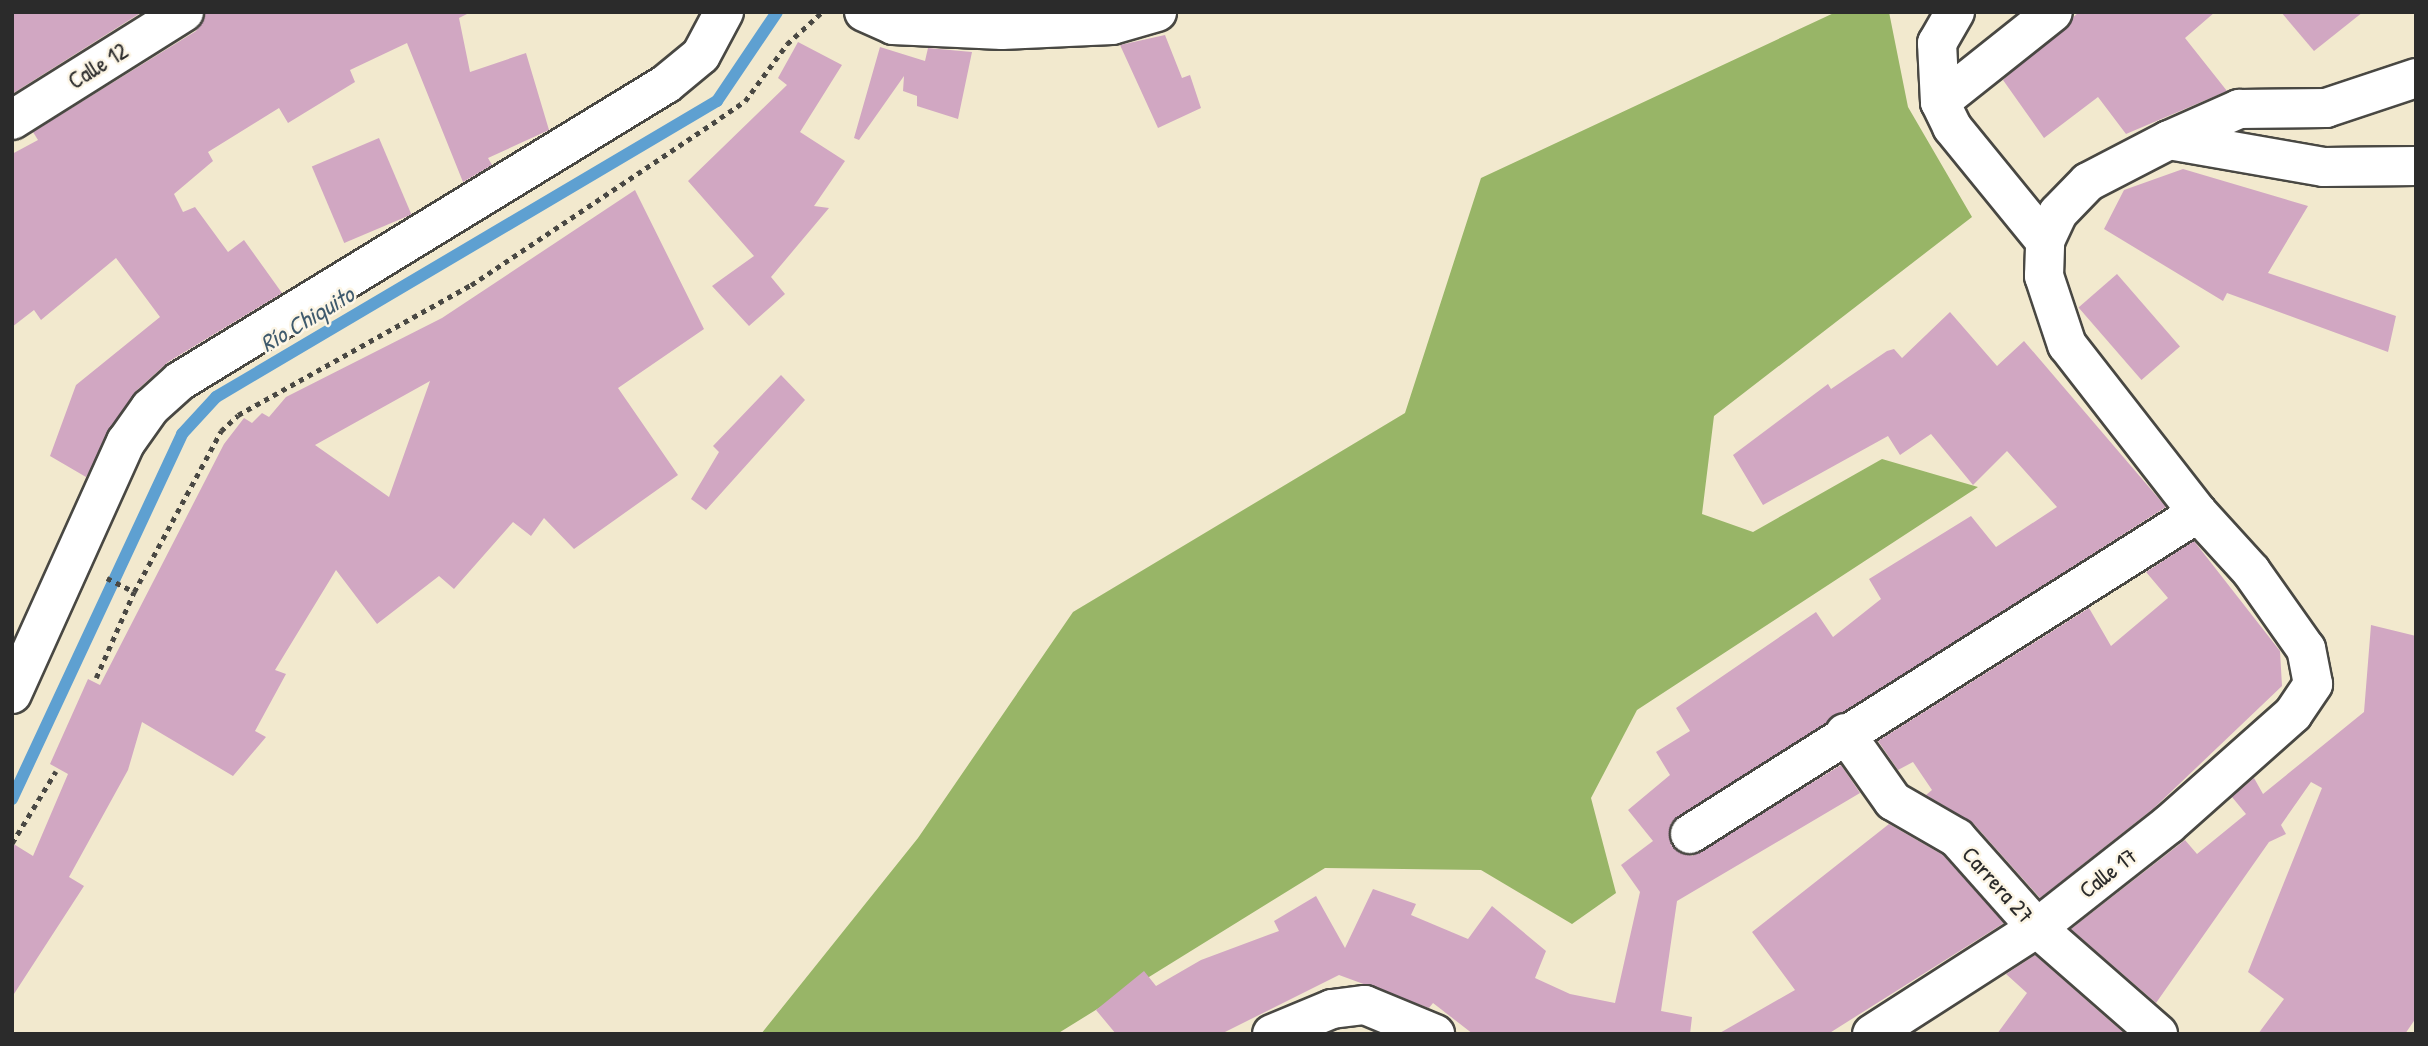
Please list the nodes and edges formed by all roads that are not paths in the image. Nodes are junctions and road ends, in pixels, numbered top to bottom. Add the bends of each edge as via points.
1 (184, 12) edge
2 (724, 12) edge
3 (864, 12) edge
4 (1157, 12) edge
5 (1955, 12) edge
6 (2053, 12) edge
7 (2416, 78) edge
8 (1940, 102) junction
9 (12, 120) edge
10 (2169, 140) junction
11 (2416, 166) edge
12 (2045, 242) junction
13 (2198, 513) junction
14 (12, 694) edge
15 (1845, 733) junction
16 (1690, 834) dead end
17 (2037, 928) junction
18 (1878, 1032) edge
19 (1272, 1034) edge
20 (1435, 1034) edge
21 (2158, 1034) edge

1 - 9 street, Calle 12
2 - 14 street via 701,55 666,85 180,381 150,408 126,442
3 - 4 street via 893,25 1002,30 1112,25
5 - 8 street via 1937,43
6 - 8 street
7 - 10 street via 2326,108 2239,109
8 - 12 street via 1952,127
10 - 11 street via 2324,167
10 - 12 street via 2088,182 2058,213
12 - 13 street via 2044,276 2067,345
13 - 15 street
13 - 17 street, Calle 17 via 2251,571 2306,649 2313,684 2293,714 2179,816
15 - 16 street
15 - 17 street, Carrera 27 via 1894,801 1957,838
17 - 18 street, Calle 17
17 - 21 street, Carrera 27
19 - 20 street via 1332,1009 1365,1005

